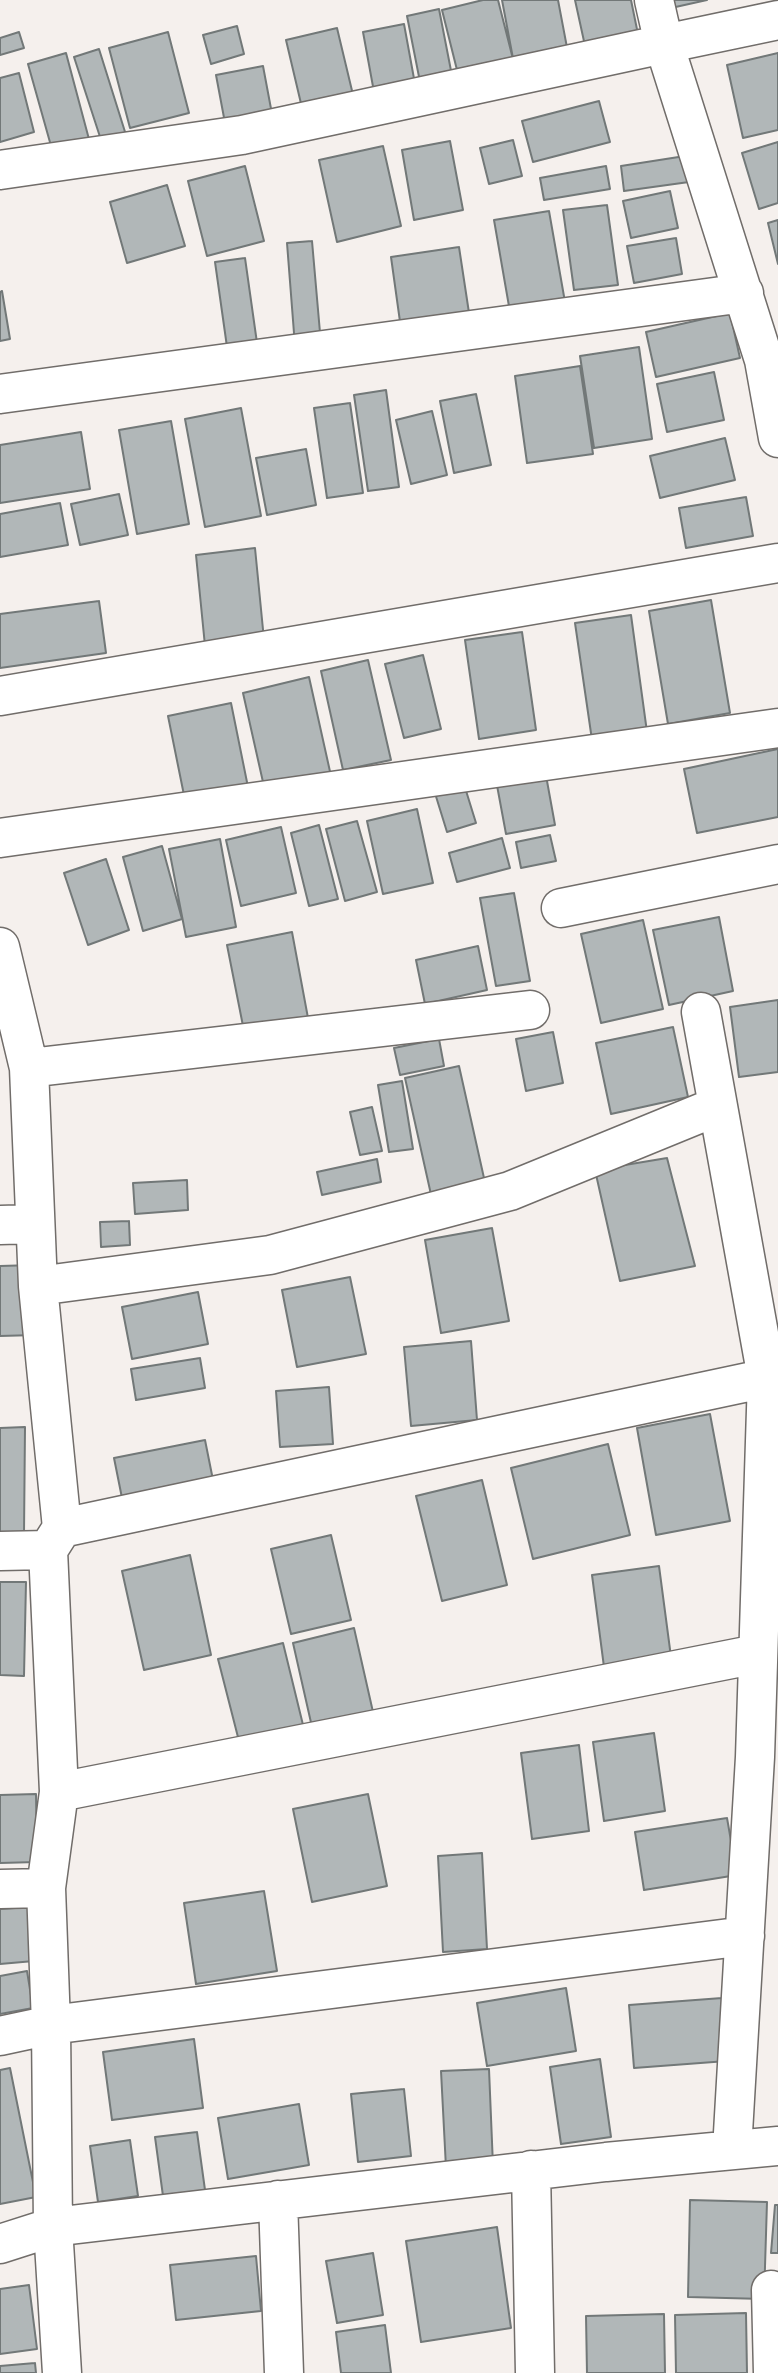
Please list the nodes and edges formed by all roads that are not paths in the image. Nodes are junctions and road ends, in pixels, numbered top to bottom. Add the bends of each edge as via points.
1 (654, 0) edge
2 (778, 20) edge
3 (664, 44) junction
4 (0, 170) edge
5 (744, 293) junction
6 (0, 394) edge
7 (778, 438) edge
8 (778, 563) edge
9 (0, 696) edge
10 (778, 728) edge
11 (0, 838) edge
12 (778, 864) edge
13 (561, 908) dead end
14 (0, 947) edge
15 (530, 1010) dead end
16 (701, 1012) dead end
17 (29, 1068) junction
18 (718, 1106) junction
19 (18, 1225) edge
20 (38, 1286) junction
21 (767, 1378) junction
22 (55, 1539) junction
23 (0, 1551) edge
24 (757, 1654) junction
25 (59, 1792) junction
26 (46, 1888) junction
27 (0, 1889) edge
28 (745, 1936) junction
29 (51, 2025) junction
30 (0, 2036) edge
31 (778, 2146) edge
32 (732, 2151) junction
33 (531, 2170) junction
34 (278, 2200) junction
35 (53, 2227) junction
36 (0, 2244) edge
37 (771, 2290) dead end
38 (62, 2373) edge
39 (284, 2373) edge
40 (535, 2373) edge
41 (773, 2373) edge

1 - 3 street
2 - 3 street
3 - 4 street via 242,135
3 - 5 street
5 - 6 street
5 - 7 street via 764,360
8 - 9 street
10 - 11 street
12 - 13 street
14 - 17 street
15 - 17 street
16 - 18 street
17 - 19 street
18 - 20 street via 510,1191 270,1255
18 - 21 street
19 - 20 street
20 - 22 street
21 - 22 street
21 - 24 street
22 - 23 street
22 - 25 street
24 - 25 street
24 - 28 street
25 - 26 street
26 - 27 street
26 - 29 street
28 - 29 street
28 - 32 street
29 - 30 street
29 - 35 street
31 - 32 street
32 - 33 street
33 - 34 street
33 - 40 street
34 - 35 street
34 - 39 street
35 - 36 street
35 - 38 street
37 - 41 street

